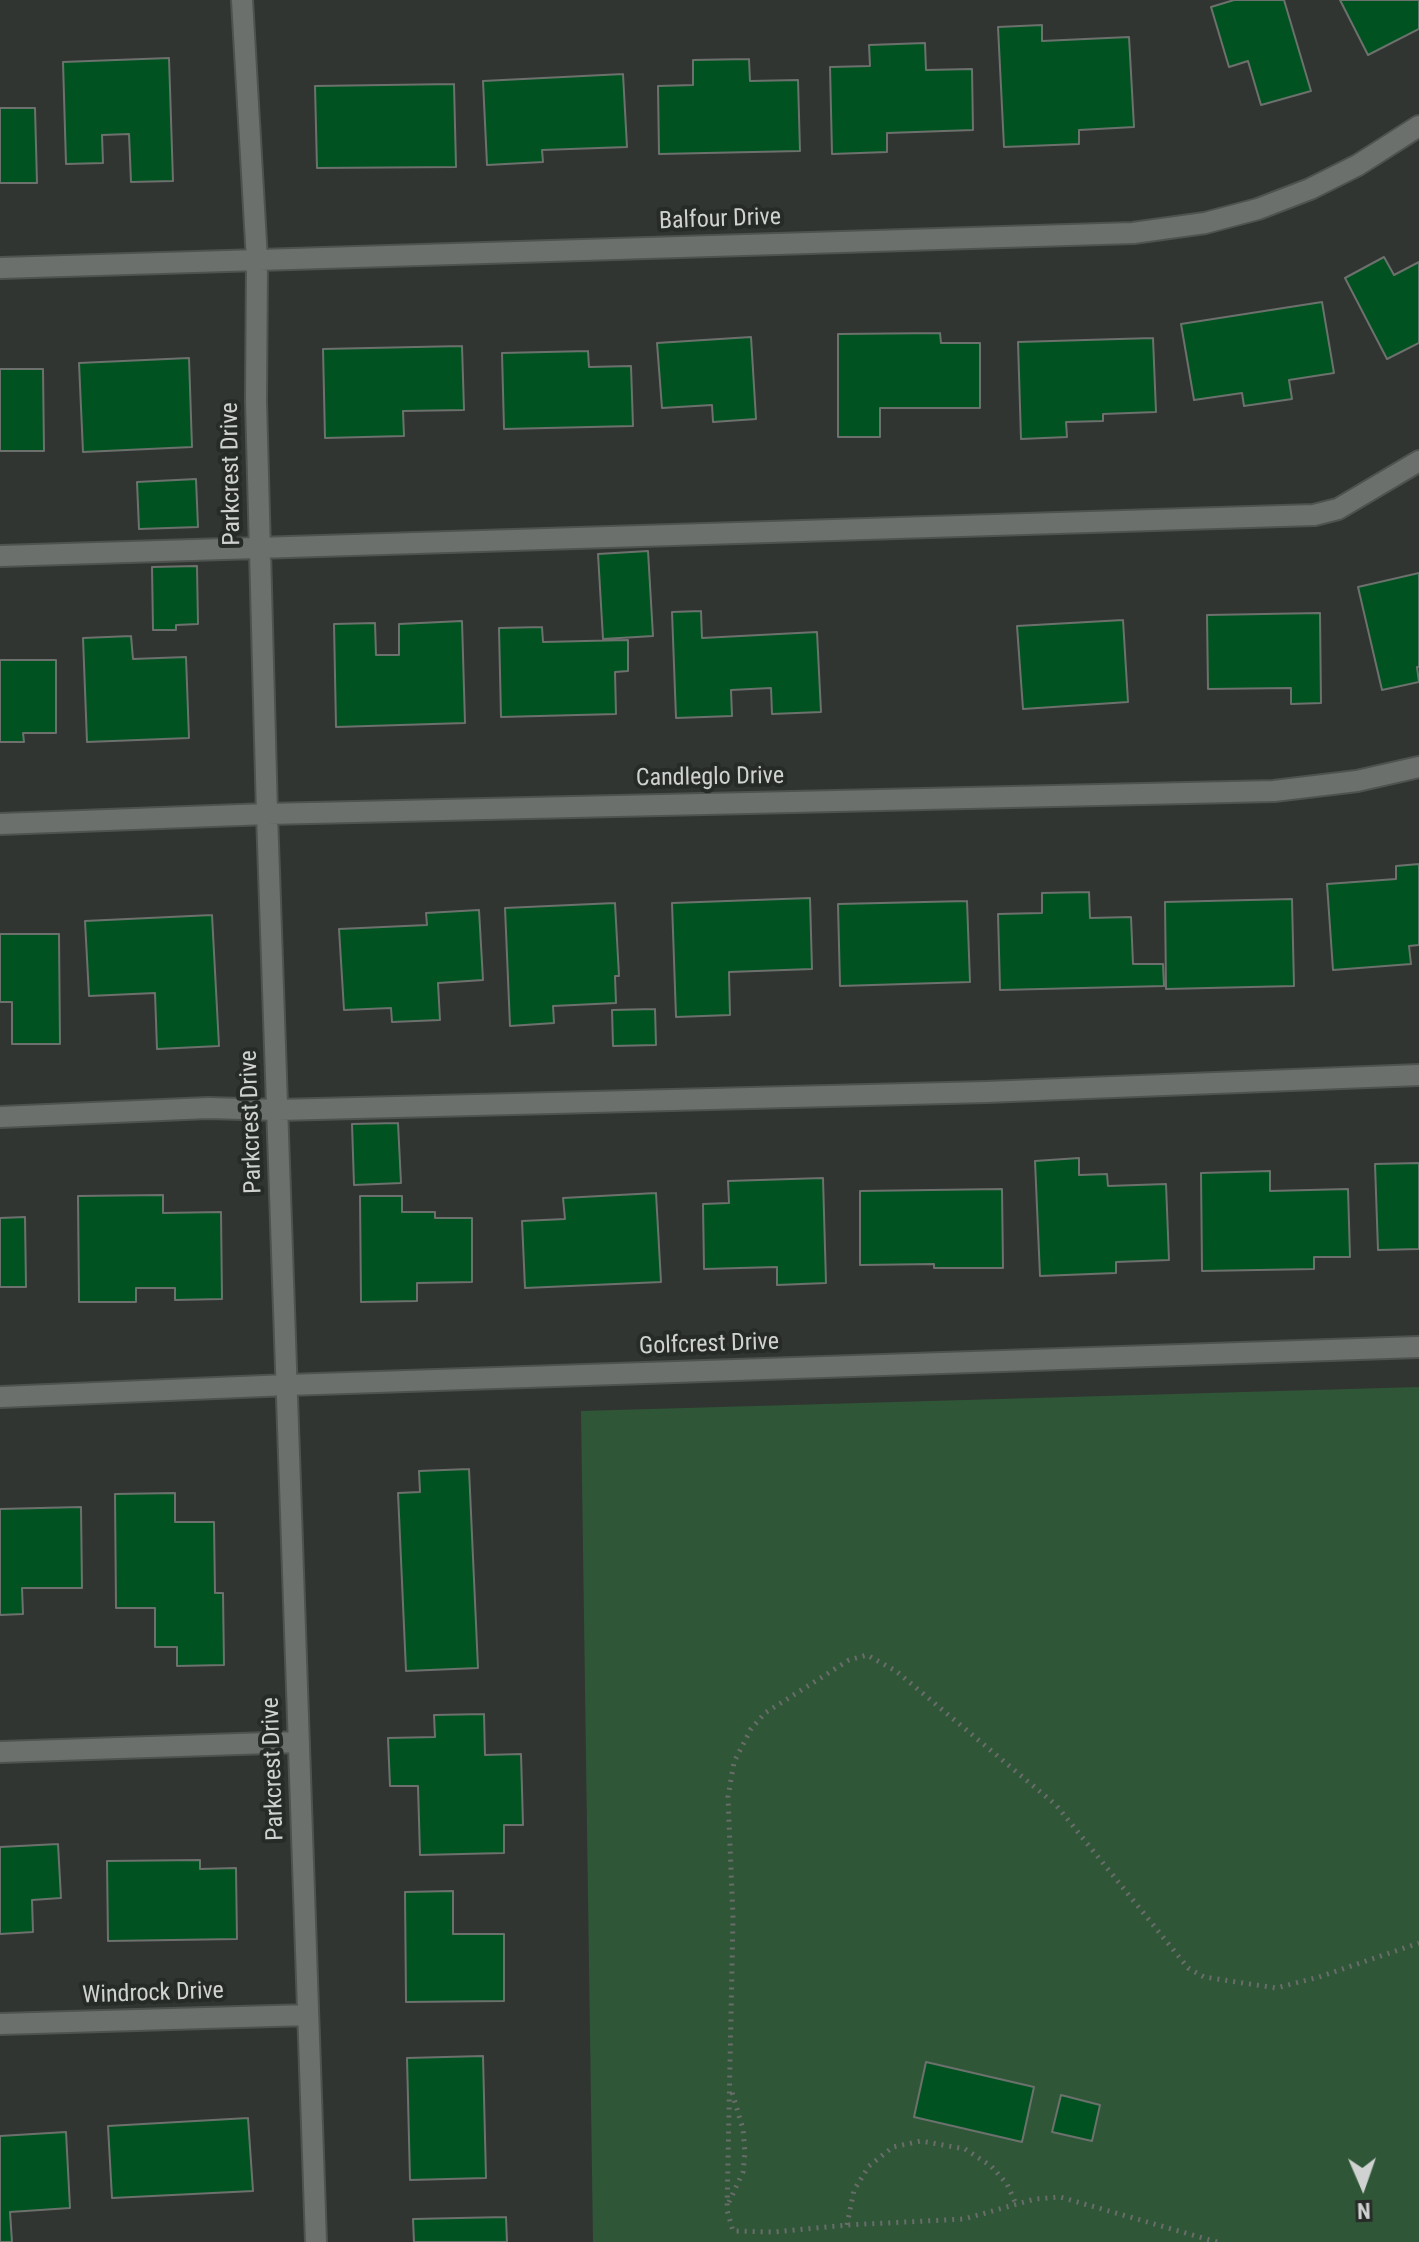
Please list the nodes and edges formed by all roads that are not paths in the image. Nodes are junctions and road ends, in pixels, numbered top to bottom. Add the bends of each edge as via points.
1 (242, 0) edge
2 (1419, 126) edge
3 (257, 260) junction
4 (0, 268) edge
5 (1419, 461) edge
6 (260, 549) junction
7 (0, 556) edge
8 (1419, 767) edge
9 (267, 814) junction
10 (0, 824) edge
11 (1419, 1075) edge
12 (278, 1110) junction
13 (0, 1117) edge
14 (1419, 1347) edge
15 (288, 1385) junction
16 (0, 1397) edge
17 (299, 1742) junction
18 (0, 1752) edge
19 (308, 2015) junction
20 (0, 2024) edge
21 (316, 2242) edge

1 - 3 street, Parkcrest Drive
2 - 3 street, Balfour Drive via 1358,165 1258,209 1133,233
3 - 4 street, Balfour Drive
3 - 6 street, Parkcrest Drive
5 - 6 street via 1338,509 1314,515
6 - 7 street
6 - 9 street, Parkcrest Drive
8 - 9 street, Candleglo Drive via 1274,791
9 - 10 street, Candleglo Drive
9 - 12 street, Parkcrest Drive
11 - 12 street
12 - 13 street
12 - 15 street, Parkcrest Drive
14 - 15 street, Golfcrest Drive
15 - 16 street, Golfcrest Drive
15 - 17 street, Parkcrest Drive
17 - 18 street
17 - 19 street, Parkcrest Drive
19 - 20 street, Windrock Drive
19 - 21 street, Parkcrest Drive

